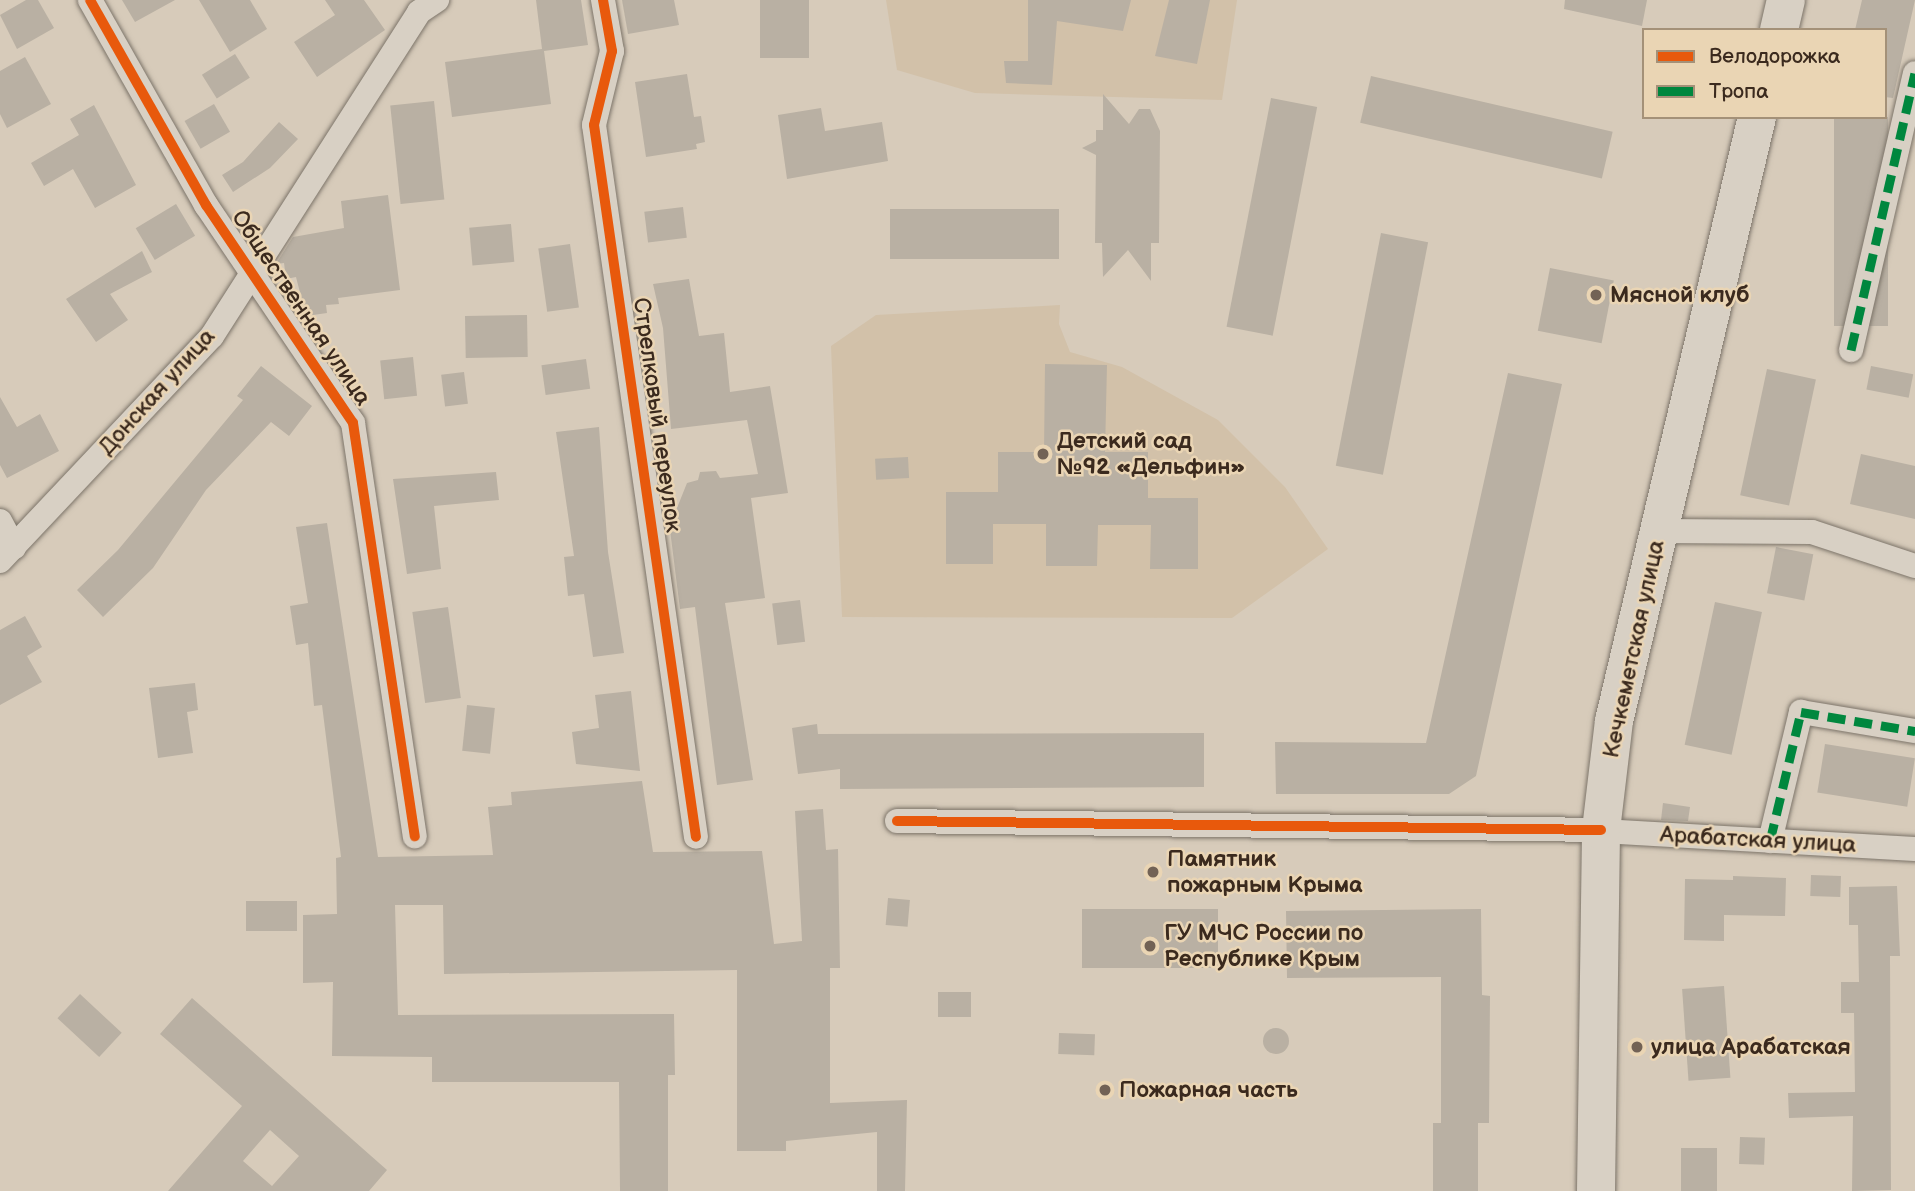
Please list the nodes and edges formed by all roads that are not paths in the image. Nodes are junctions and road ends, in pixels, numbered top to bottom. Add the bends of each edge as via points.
1 (90, 0) edge
2 (437, 0) edge
3 (603, 0) edge
4 (1786, 0) edge
5 (1779, 28) edge
6 (1915, 73) edge
7 (1757, 119) edge
8 (1908, 132) edge
9 (251, 267) junction
10 (1851, 350) dead end
11 (0, 521) edge
12 (1658, 531) junction
13 (7, 554) edge
14 (1915, 566) edge
15 (1915, 731) edge
16 (897, 821) dead end
17 (1601, 830) junction
18 (415, 836) dead end
19 (695, 837) dead end
20 (1770, 841) junction
21 (1915, 849) edge
22 (1596, 1191) edge

1 - 9 street, Общественная улица via 206,205
2 - 9 street, Донская улица via 419,12
3 - 19 street, Стрелковый переулок via 612,51 594,125
4 - 5 main road
6 - 8 street
7 - 12 main road, Кечкеметская улица
8 - 10 street
9 - 13 street, Донская улица via 212,336
9 - 18 street, Общественная улица via 353,422
11 - 13 street
12 - 14 street via 1812,532
12 - 17 main road, Кечкеметская улица via 1614,721
15 - 20 street via 1801,712
16 - 17 street, Арабатская улица
17 - 20 street, Арабатская улица
17 - 22 main road, Кечкеметская улица
20 - 21 street, Арабатская улица

